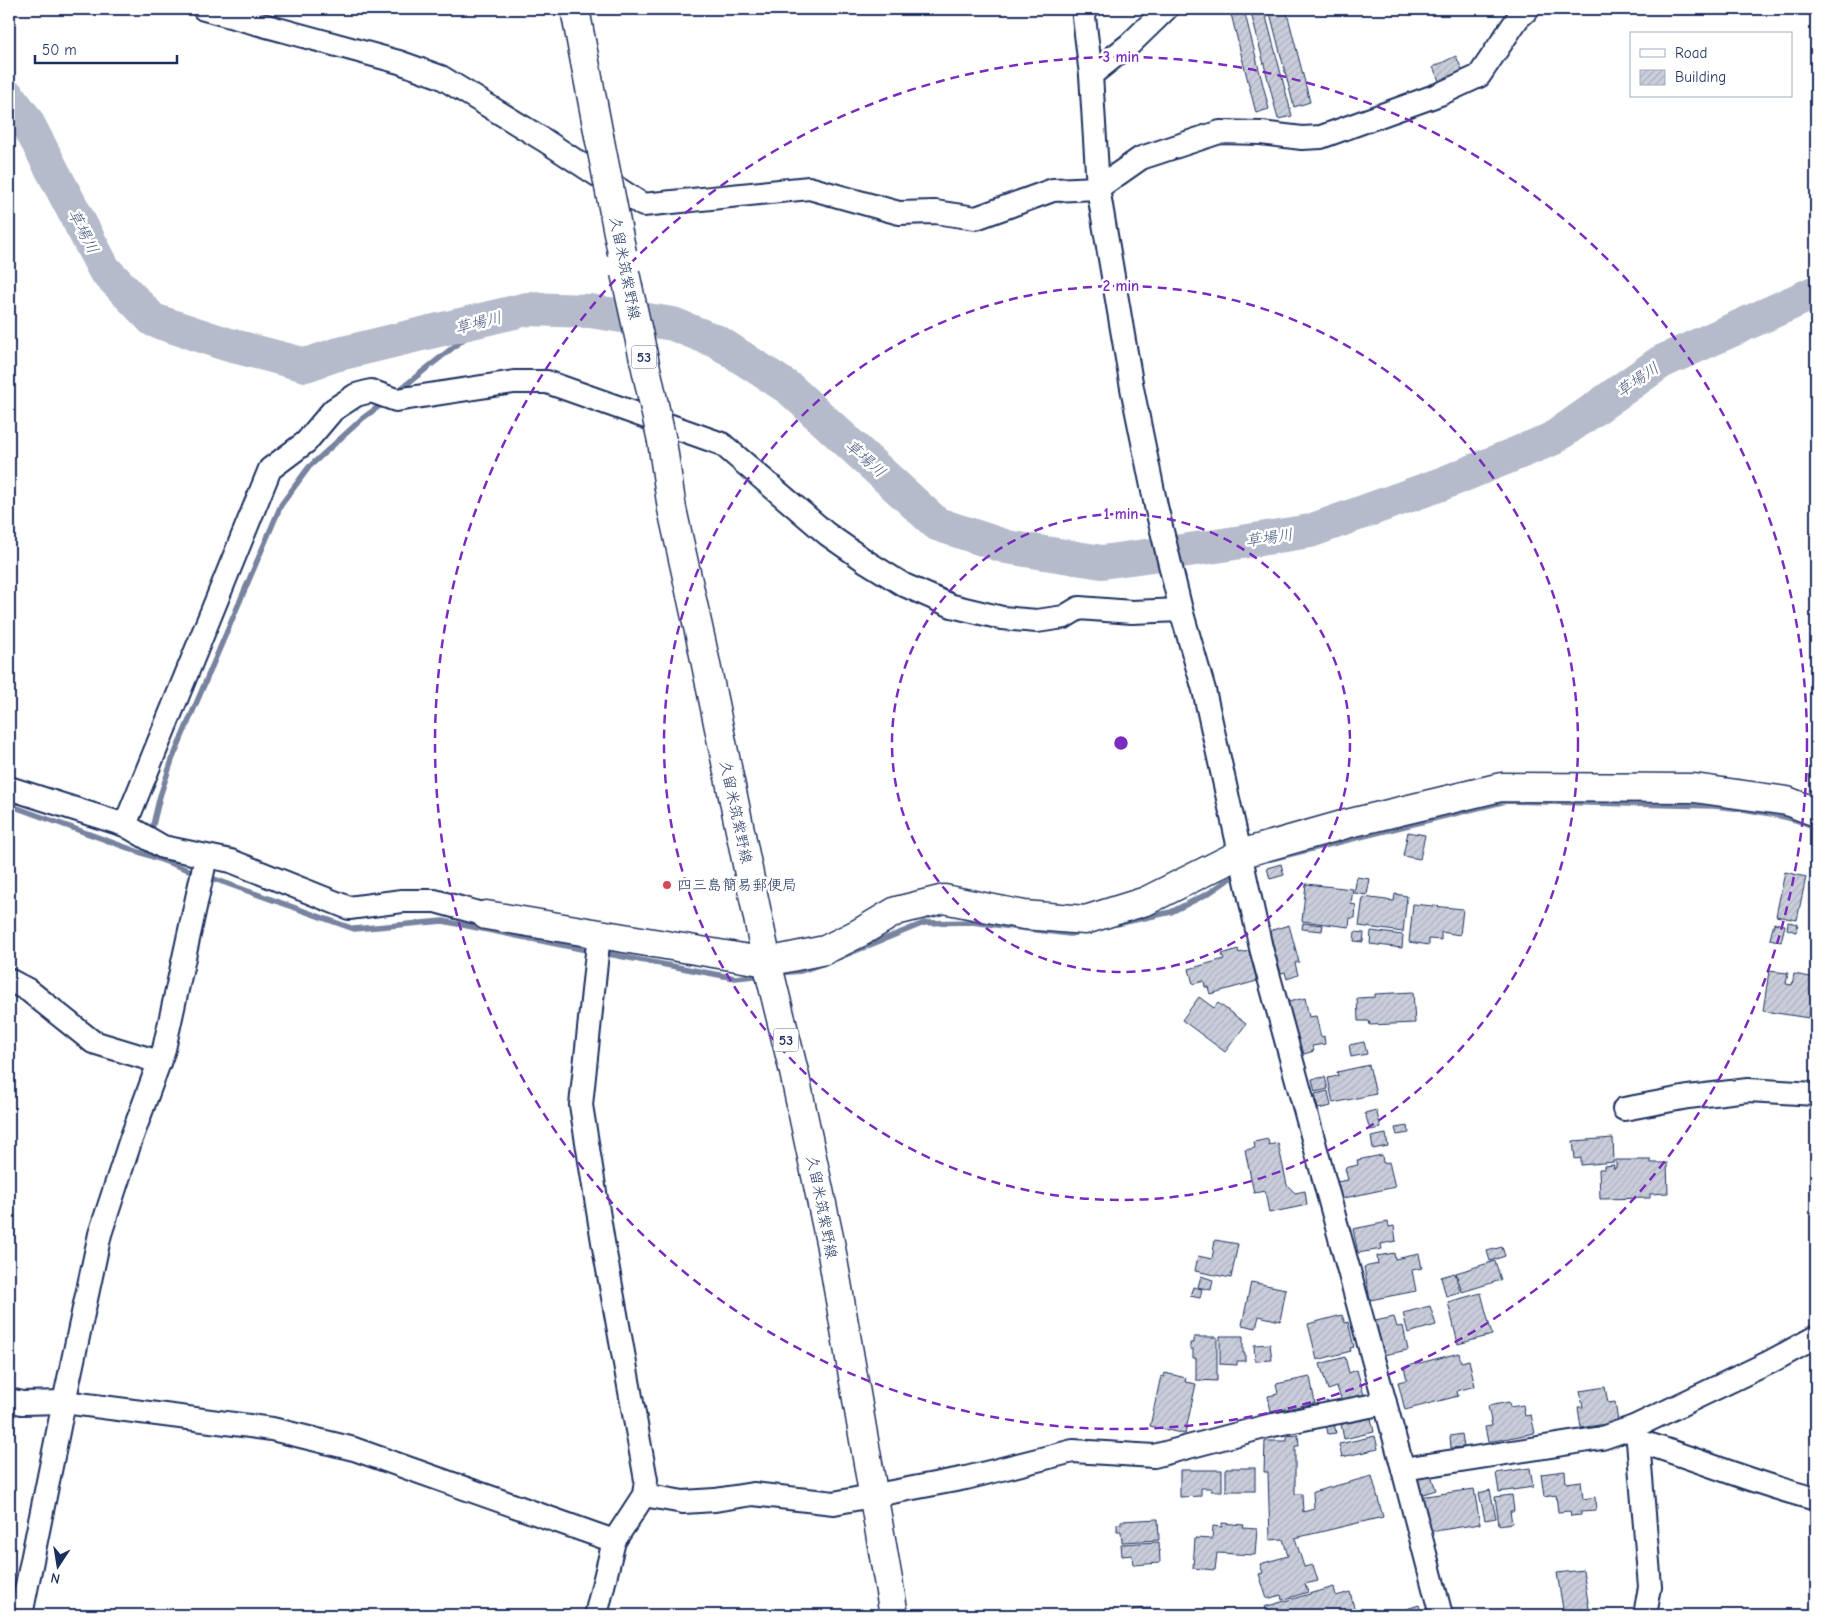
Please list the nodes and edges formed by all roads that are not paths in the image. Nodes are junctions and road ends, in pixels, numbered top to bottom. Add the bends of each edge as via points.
1 (204, 9) edge
2 (575, 9) edge
3 (1083, 9) edge
4 (1166, 9) edge
5 (1528, 9) edge
6 (1091, 75) junction
7 (1098, 188) junction
8 (1180, 605) junction
9 (9, 788) edge
10 (1816, 812) edge
11 (125, 825) junction
12 (1240, 854) junction
13 (206, 857) junction
14 (486, 915) joint
15 (599, 934) junction
16 (767, 962) junction
17 (9, 980) edge
18 (159, 1062) junction
19 (1816, 1094) edge
20 (1624, 1109) dead end
21 (1816, 1337) edge
22 (9, 1400) edge
23 (64, 1402) junction
24 (1385, 1403) junction
25 (1636, 1434) junction
26 (1404, 1469) junction
27 (644, 1495) junction
28 (873, 1497) junction
29 (1816, 1499) edge
30 (614, 1541) junction
31 (21, 1615) edge
32 (596, 1615) edge
33 (894, 1615) edge
34 (1441, 1615) edge
35 (1645, 1615) edge

1 - 7 street via 399,62 441,77 643,205 809,188 898,214 935,212 976,218 1053,190
2 - 16 main road, 久留米筑紫野線 / 53, bridge via 662,441 672,509
3 - 6 street
4 - 6 street
5 - 7 street via 1518,18 1479,76 1440,94 1321,136 1302,138 1220,132 1141,158
6 - 7 street
7 - 8 street via 1132,388 1157,513
8 - 11 street via 1132,612 1079,608 1064,617 1037,621 1002,618 952,606 904,585 859,557 827,534 722,444 547,382 514,382 396,400 371,391 356,394 333,410 306,442 270,469
8 - 12 street via 1204,690
9 - 11 street
10 - 12 main road via 1787,801 1694,788 1501,788 1346,824
11 - 13 street via 163,847
12 - 16 main road via 1146,901 1085,920 1024,915 944,899 896,911 825,950
12 - 24 street via 1261,948
13 - 14 street via 231,861 349,908 434,900
13 - 18 street
14 - 15 main road
15 - 16 main road
15 - 27 street via 581,1104 646,1480
16 - 28 main road, 久留米筑紫野線 / 53 via 830,1242
17 - 18 street via 28,990 93,1042
18 - 23 street via 100,1234
19 - 20 street via 1748,1090
21 - 25 street
22 - 23 street
23 - 30 street via 272,1429 354,1449
23 - 31 street
24 - 26 street
24 - 28 street via 1268,1426 1154,1456 1073,1451
25 - 26 street
25 - 29 street via 1782,1491
25 - 35 street via 1650,1588
26 - 34 street
27 - 28 street via 683,1502 753,1494 834,1503
27 - 30 street
28 - 33 main road, 久留米筑紫野線 / 53
30 - 32 street

